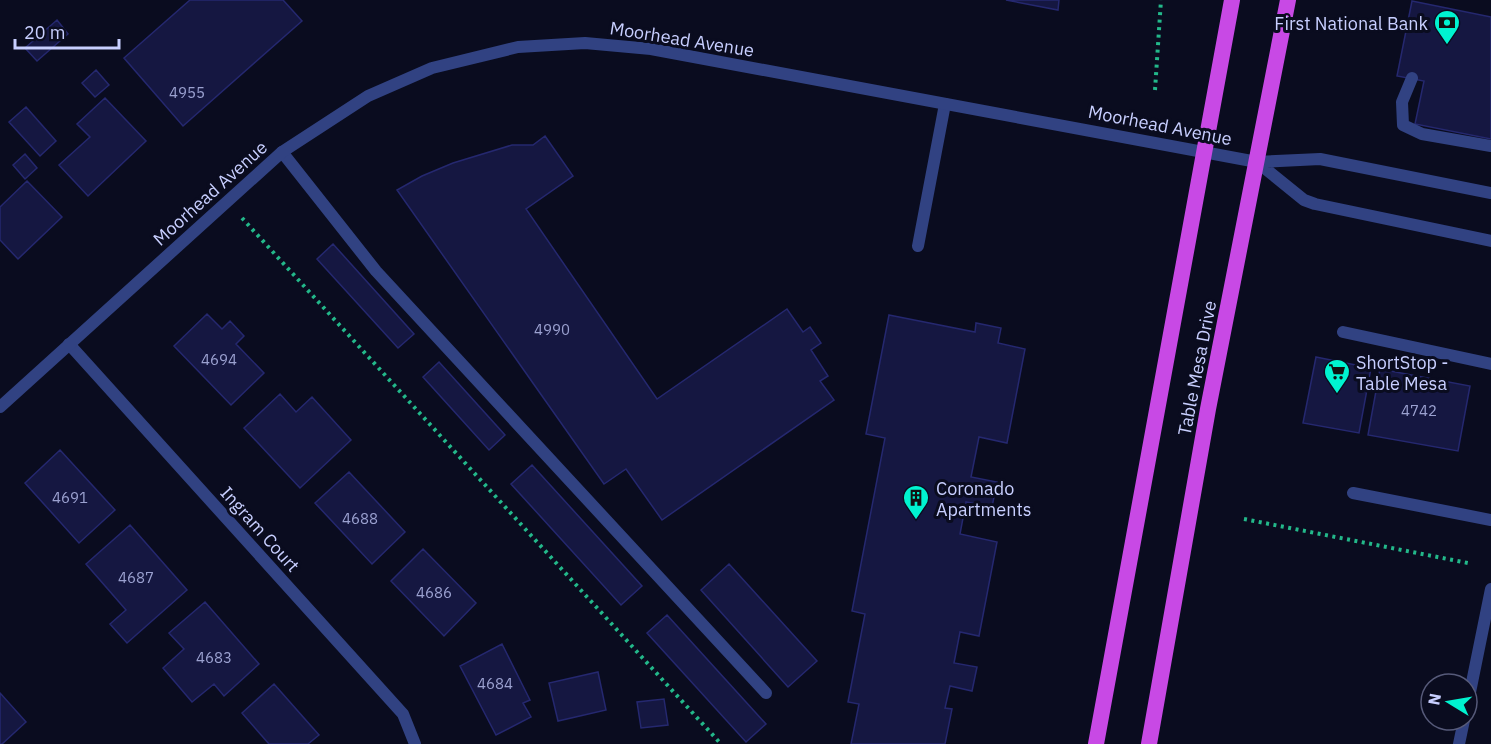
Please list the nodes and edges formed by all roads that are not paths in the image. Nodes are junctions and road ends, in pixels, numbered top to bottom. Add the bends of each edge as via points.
1 (1232, 0) edge
2 (1288, 0) edge
3 (1412, 78) dead end
4 (945, 104) junction
5 (1491, 146) edge
6 (282, 152) junction
7 (1205, 152) junction
8 (1257, 162) junction
9 (1491, 193) edge
10 (1491, 241) edge
11 (918, 246) dead end
12 (1342, 332) dead end
13 (69, 344) junction
14 (1491, 364) edge
15 (0, 407) edge
16 (1353, 493) dead end
17 (1491, 520) edge
18 (1491, 589) edge
19 (1474, 672) edge
20 (766, 693) dead end
21 (415, 744) edge
22 (1096, 744) edge
23 (1149, 744) edge

1 - 7 highway, Table Mesa Drive
2 - 8 highway, Table Mesa Drive
3 - 5 street via 1402,102 1403,125 1422,134
4 - 6 street, Moorhead Avenue via 651,49 585,43 518,47 432,68 378,91
4 - 7 street, Moorhead Avenue
4 - 11 street
6 - 13 street, Moorhead Avenue
6 - 20 street via 376,271
7 - 8 street, Moorhead Avenue
7 - 22 highway, Table Mesa Drive
8 - 9 street via 1320,159
8 - 10 street via 1304,200 1315,204
8 - 23 highway, Table Mesa Drive via 1208,409
12 - 14 street
13 - 15 street, Moorhead Avenue
13 - 21 street, Ingram Court via 403,714
16 - 17 street
18 - 19 street

